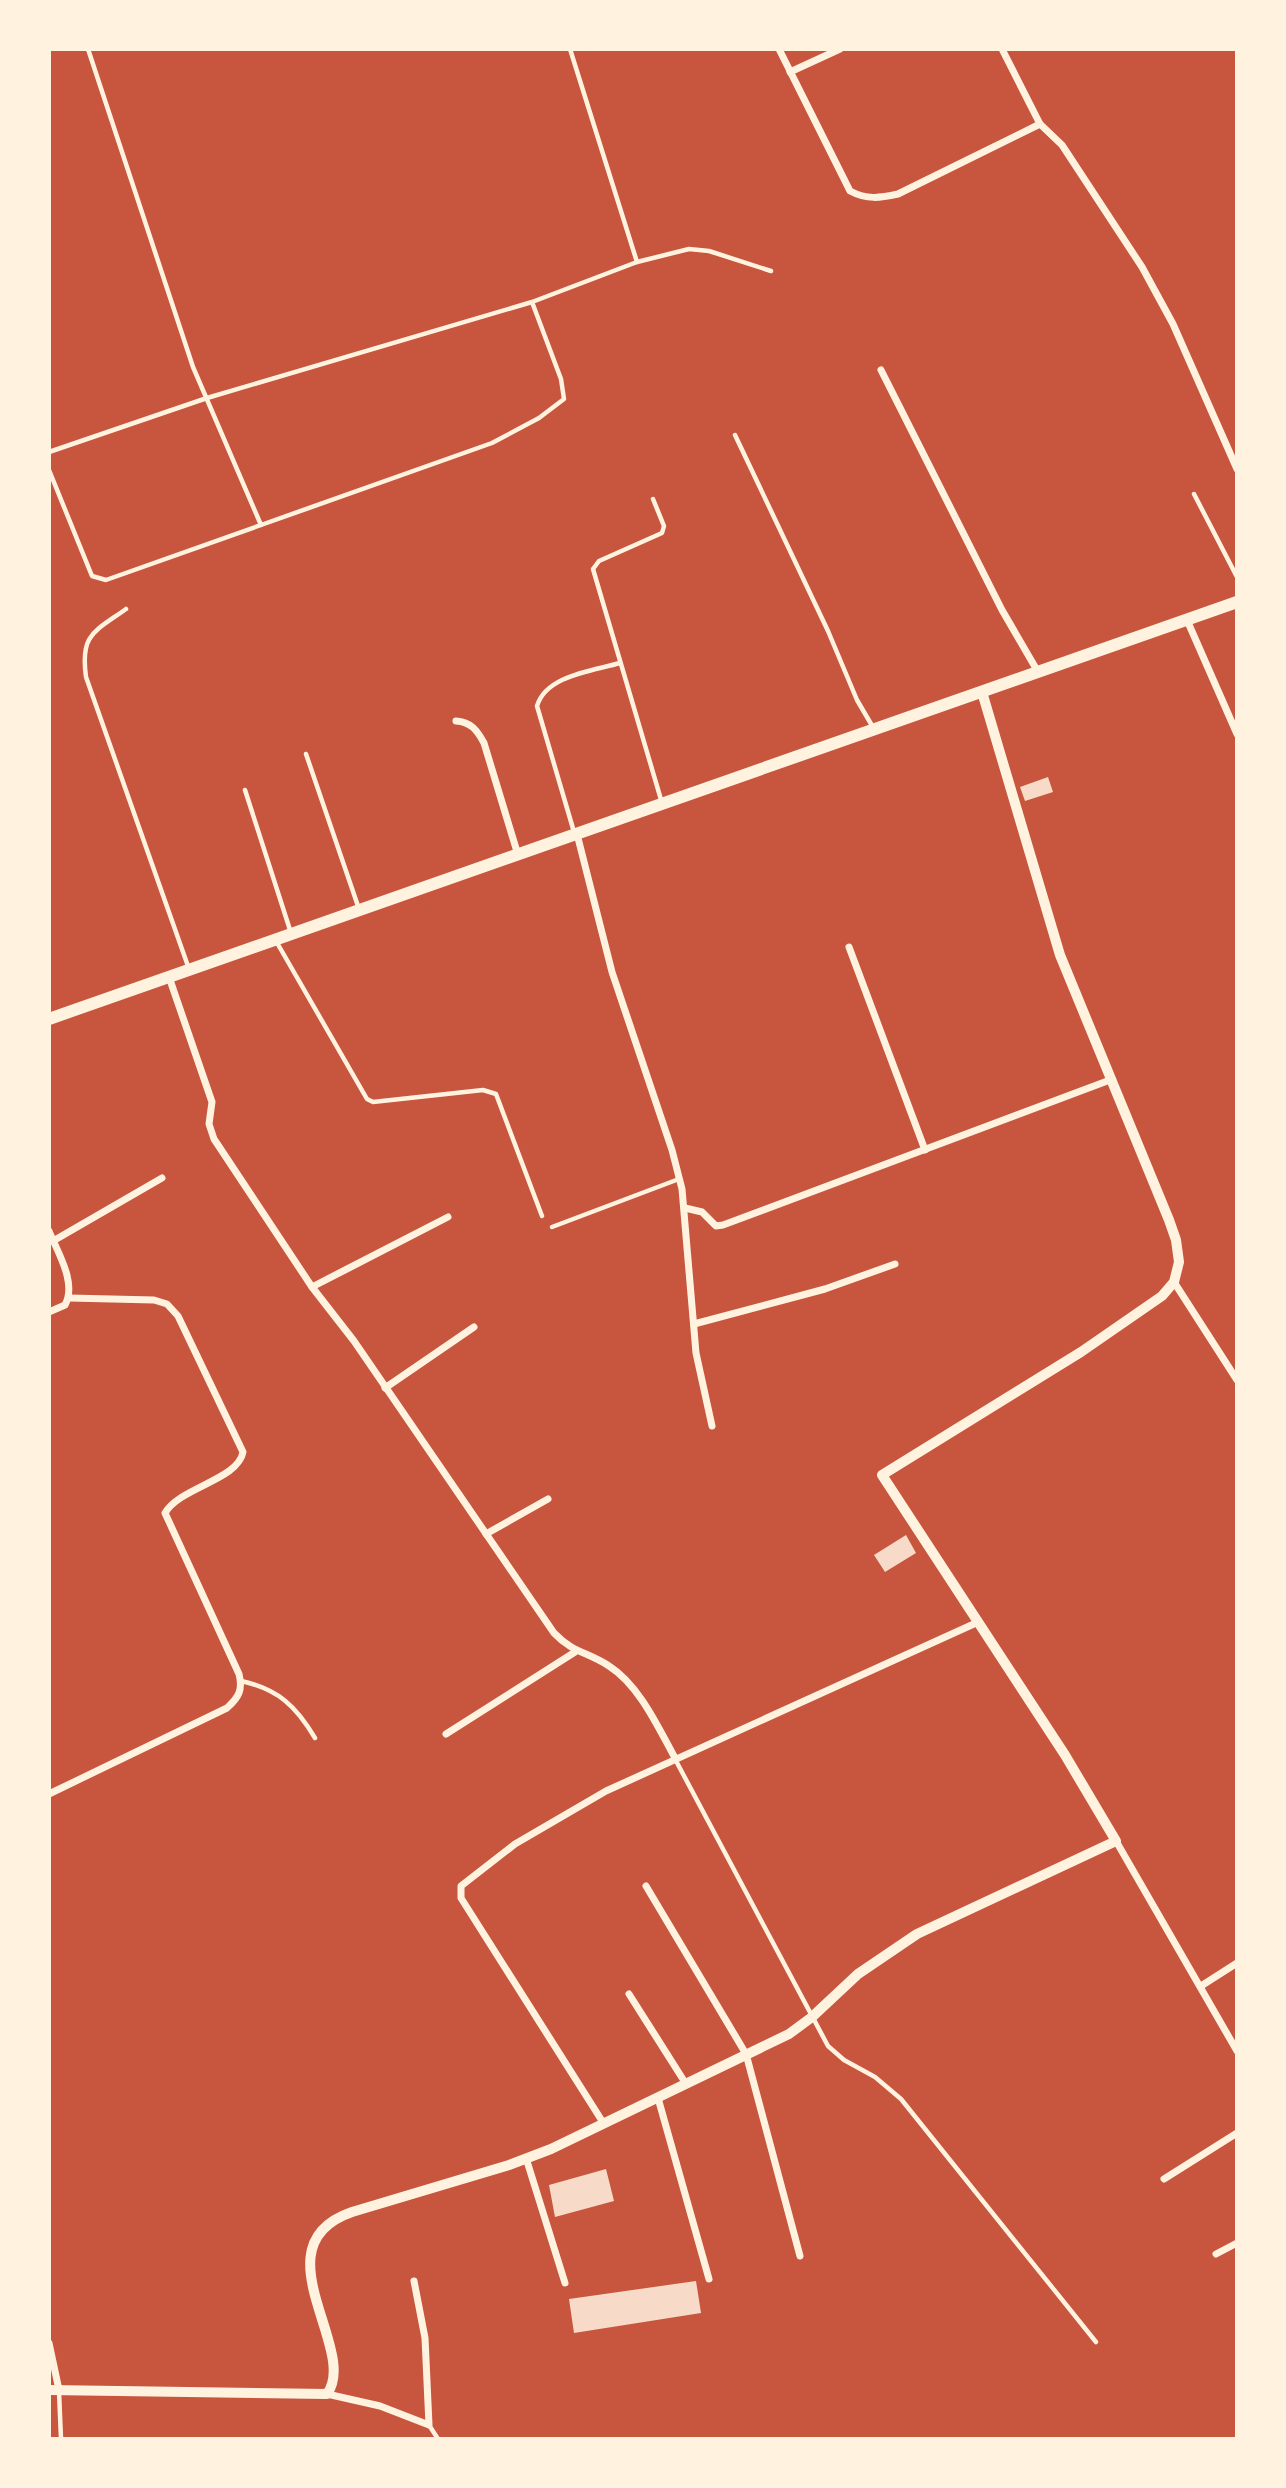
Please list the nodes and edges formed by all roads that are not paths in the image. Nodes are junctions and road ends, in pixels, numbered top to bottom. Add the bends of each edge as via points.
1 (88, 49) edge
2 (570, 49) edge
3 (779, 49) edge
4 (840, 49) edge
5 (1002, 49) edge
6 (790, 72) junction
7 (1040, 124) junction
8 (637, 262) junction
9 (771, 271) dead end
10 (532, 302) junction
11 (881, 370) dead end
12 (207, 398) junction
13 (735, 435) dead end
14 (49, 452) edge
15 (1237, 469) edge
16 (49, 470) edge
17 (1194, 494) dead end
18 (653, 499) dead end
19 (261, 525) junction
20 (1237, 577) edge
21 (1237, 602) edge
22 (126, 609) dead end
23 (1187, 620) junction
24 (620, 663) junction
25 (1038, 672) junction
26 (982, 692) junction
27 (456, 721) dead end
28 (874, 730) junction
29 (1237, 734) edge
30 (306, 754) dead end
31 (245, 790) dead end
32 (662, 804) junction
33 (576, 834) junction
34 (518, 855) junction
35 (360, 910) junction
36 (291, 934) junction
37 (275, 940) junction
38 (849, 947) dead end
39 (190, 970) junction
40 (169, 977) junction
41 (49, 1019) edge
42 (1110, 1080) junction
43 (925, 1150) junction
44 (162, 1178) dead end
45 (680, 1179) junction
46 (685, 1208) junction
47 (542, 1216) dead end
48 (448, 1217) dead end
49 (552, 1227) dead end
50 (49, 1231) edge
51 (53, 1241) junction
52 (895, 1264) dead end
53 (1174, 1282) junction
54 (312, 1287) junction
55 (69, 1298) junction
56 (49, 1312) edge
57 (694, 1324) junction
58 (474, 1327) dead end
59 (1237, 1380) edge
60 (386, 1388) junction
61 (712, 1426) dead end
62 (548, 1499) dead end
63 (486, 1534) junction
64 (976, 1623) junction
65 (575, 1652) junction
66 (241, 1681) junction
67 (446, 1734) dead end
68 (315, 1738) dead end
69 (675, 1758) junction
70 (49, 1794) edge
71 (1116, 1841) junction
72 (646, 1886) dead end
73 (1237, 1963) edge
74 (1201, 1986) junction
75 (629, 1994) dead end
76 (812, 2017) junction
77 (1237, 2051) edge
78 (746, 2054) junction
79 (686, 2084) junction
80 (658, 2098) junction
81 (604, 2124) junction
82 (1237, 2133) edge
83 (526, 2158) junction
84 (1164, 2179) dead end
85 (1237, 2244) edge
86 (1216, 2254) dead end
87 (800, 2256) dead end
88 (709, 2279) dead end
89 (414, 2281) dead end
90 (565, 2283) dead end
91 (1096, 2342) dead end
92 (49, 2343) edge
93 (54, 2390) edge
94 (327, 2394) junction
95 (429, 2425) junction
96 (61, 2439) edge
97 (438, 2439) edge

1 - 12 lane
2 - 8 lane
3 - 6 street
4 - 6 street
5 - 7 street
6 - 7 street via 850,191 861,197 898,194
7 - 15 street via 1062,145 1142,267
8 - 9 lane via 690,249 733,257
8 - 10 lane
10 - 12 lane
10 - 19 lane via 564,399 492,443
11 - 25 street
12 - 14 lane
12 - 19 lane
13 - 28 lane
16 - 19 lane via 92,576 106,580
17 - 20 lane
18 - 24 lane via 664,526 662,533 599,561 593,569
21 - 23 main road
22 - 39 lane via 90,635 83,654 86,677
23 - 25 main road
23 - 29 street
24 - 32 lane
24 - 33 lane via 551,684 537,706
25 - 26 main road
26 - 28 main road
26 - 42 street via 1060,955
27 - 34 street via 467,722 484,743
28 - 32 main road
30 - 35 lane
31 - 36 lane
32 - 33 main road
33 - 34 main road
33 - 45 street via 612,972
34 - 35 main road
35 - 36 main road
36 - 37 main road
37 - 39 main road
37 - 47 lane via 368,1099 483,1090 496,1094
38 - 43 street
39 - 40 main road
40 - 41 main road
40 - 54 street via 212,1102 208,1124 214,1139
42 - 43 street
42 - 53 street via 1176,1240 1179,1262
43 - 46 street via 723,1225 716,1226 702,1212
44 - 51 street
45 - 46 street
45 - 49 lane
46 - 57 street
48 - 54 street
50 - 51 street
51 - 55 street via 69,1282
52 - 57 street via 825,1289
53 - 59 street
53 - 64 street via 1116,1330 882,1475
54 - 60 street
55 - 56 street
55 - 66 street via 167,1304 243,1452 230,1470 179,1498 164,1513
57 - 61 street
58 - 60 street
60 - 63 street
62 - 63 street
63 - 65 street via 554,1633
64 - 69 street
64 - 71 street via 1065,1755
65 - 67 street
65 - 69 street via 608,1665 629,1685
66 - 68 lane via 287,1700
66 - 70 street via 237,1699 227,1708
69 - 76 lane
69 - 81 street via 553,1819 493,1859 458,1892
71 - 74 street
71 - 76 street via 917,1934 858,1973
72 - 78 street
73 - 74 street
74 - 77 street
75 - 79 street
76 - 78 street via 789,2034
76 - 91 lane via 835,2054 865,2070 901,2099
78 - 79 street
78 - 87 street
79 - 80 street
80 - 81 street
80 - 88 street
81 - 83 street
82 - 84 street
83 - 90 street
83 - 94 street via 341,2216 317,2235 313,2289 332,2354
85 - 86 street
89 - 95 street via 427,2357
92 - 93 street
93 - 94 street
93 - 96 lane
94 - 95 street via 380,2406
95 - 97 lane

